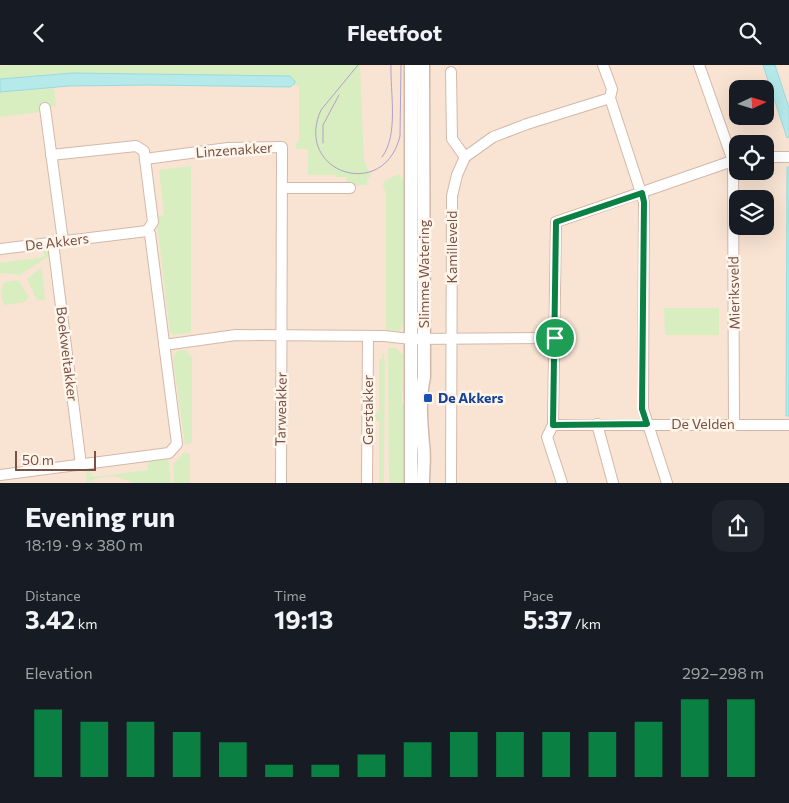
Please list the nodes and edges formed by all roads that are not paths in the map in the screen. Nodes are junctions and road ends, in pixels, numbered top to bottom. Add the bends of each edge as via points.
1 (411, 65) edge
2 (423, 65) edge
3 (603, 65) edge
4 (699, 65) edge
5 (451, 72) dead end
6 (610, 98) junction
7 (45, 108) dead end
8 (729, 144) edge
9 (51, 155) junction
10 (465, 157) junction
11 (774, 157) edge
12 (789, 157) edge
13 (145, 159) junction
14 (729, 162) edge
15 (735, 180) edge
16 (282, 188) junction
17 (350, 188) dead end
18 (642, 193) junction
19 (147, 231) junction
20 (58, 242) junction
21 (0, 249) edge
22 (282, 336) junction
23 (368, 336) junction
24 (555, 338) junction
25 (417, 339) junction
26 (452, 339) junction
27 (164, 345) junction
28 (597, 424) junction
29 (647, 424) junction
30 (553, 425) junction
31 (734, 425) junction
32 (789, 425) edge
33 (81, 465) junction
34 (0, 475) edge
35 (281, 483) edge
36 (368, 483) edge
37 (411, 483) edge
38 (423, 483) edge
39 (451, 483) edge
40 (562, 483) edge
41 (613, 483) edge
42 (667, 483) edge

1 - 25 street, Slimme Watering
2 - 25 street, Slimme Watering
3 - 6 street via 612,89
4 - 8 street, Mieriksveld
5 - 10 street via 452,139
6 - 10 street via 494,137
6 - 18 street
7 - 9 street, Boekweitakker
9 - 13 street via 136,146 144,151
9 - 20 street, Boekweitakker
10 - 26 street, Kamilleveld via 452,196
11 - 12 street
13 - 16 street, Linzenakker via 228,148 282,147
13 - 19 street via 153,222
14 - 18 street
15 - 31 street, Mieriksveld
16 - 17 street
16 - 22 street, Linzenakker
18 - 24 street via 556,222
18 - 29 street via 642,409
19 - 20 street, De Akkers
19 - 27 street via 150,234
20 - 21 street, De Akkers
20 - 33 street, Boekweitakker
22 - 23 street
22 - 27 street via 236,335
22 - 35 street, Tarweakker
23 - 25 street
23 - 36 street, Gerstakker
24 - 26 street
24 - 30 street
25 - 26 street
25 - 37 street, Slimme Watering
25 - 38 street, Slimme Watering via 424,377 420,420 424,445
26 - 39 street, Kamilleveld
27 - 33 street via 177,444 170,453
28 - 29 street, De Velden
28 - 30 street, De Velden
28 - 41 street
29 - 31 street, De Velden
29 - 42 street
30 - 40 street via 547,437
31 - 32 street, De Velden
33 - 34 street

